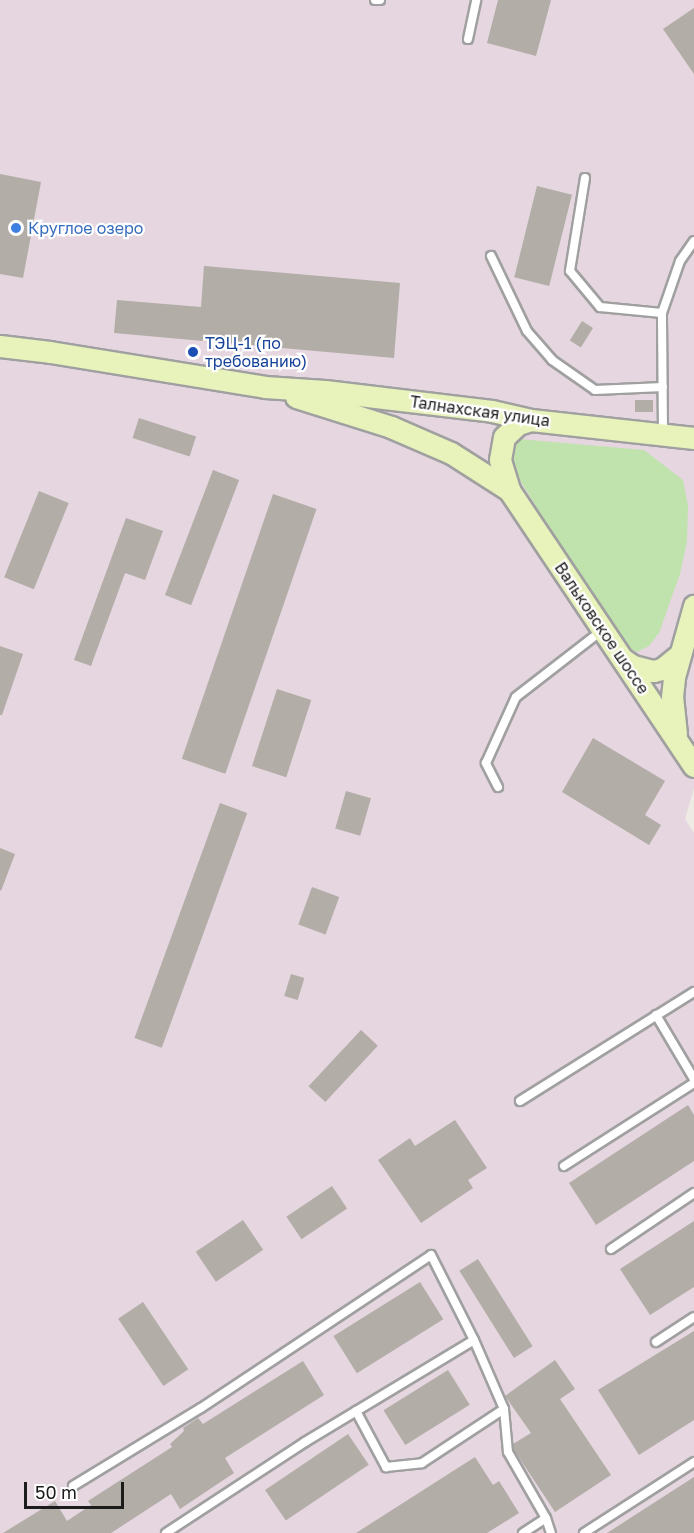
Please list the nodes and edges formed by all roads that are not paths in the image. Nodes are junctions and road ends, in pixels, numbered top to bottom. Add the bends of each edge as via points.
1 (476, 0) edge
2 (468, 39) dead end
3 (585, 178) dead end
4 (694, 241) edge
5 (491, 256) dead end
6 (662, 313) junction
7 (1, 346) edge
8 (265, 387) junction
9 (663, 387) junction
10 (522, 417) junction
11 (668, 435) junction
12 (694, 438) edge
13 (694, 452) edge
14 (509, 490) junction
15 (694, 606) edge
16 (603, 630) junction
17 (623, 660) junction
18 (670, 663) junction
19 (678, 741) junction
20 (694, 766) edge
21 (498, 787) dead end
22 (694, 992) edge
23 (656, 1015) junction
24 (694, 1081) edge
25 (520, 1101) dead end
26 (564, 1166) dead end
27 (694, 1193) edge
28 (611, 1249) dead end
29 (694, 1317) edge
30 (474, 1340) junction
31 (656, 1342) dead end
32 (504, 1410) junction
33 (356, 1411) junction
34 (694, 1462) edge
35 (73, 1486) dead end
36 (546, 1518) junction
37 (166, 1533) edge
38 (523, 1533) edge
39 (551, 1533) edge
40 (584, 1533) edge

1 - 2 lane
3 - 6 lane via 570,271 600,307
4 - 6 lane via 680,261
5 - 9 lane via 527,331 552,360 595,390
6 - 9 lane
7 - 8 main road
8 - 10 main road, Талнахская улица
8 - 14 main road, Вальковское шоссе via 391,427 451,453
9 - 11 lane
10 - 11 main road, Талнахская улица
10 - 14 main road, Вальковское шоссе via 509,429 501,448 501,467
11 - 12 main road, Талнахская улица
11 - 13 main road
14 - 16 main road, Вальковское шоссе
15 - 18 main road
16 - 17 main road, Вальковское шоссе
16 - 21 lane via 516,697 486,764
17 - 18 main road via 644,670
17 - 19 main road, Вальковское шоссе
18 - 19 main road
19 - 20 main road, Вальковское шоссе
22 - 23 lane
23 - 24 lane
23 - 25 lane
24 - 26 lane
27 - 28 lane
29 - 31 lane
30 - 32 lane
30 - 33 lane
30 - 35 lane via 431,1255 201,1408
32 - 33 lane via 422,1463 386,1467
32 - 36 lane via 508,1452
33 - 37 lane
34 - 40 lane
36 - 38 lane
36 - 39 lane

